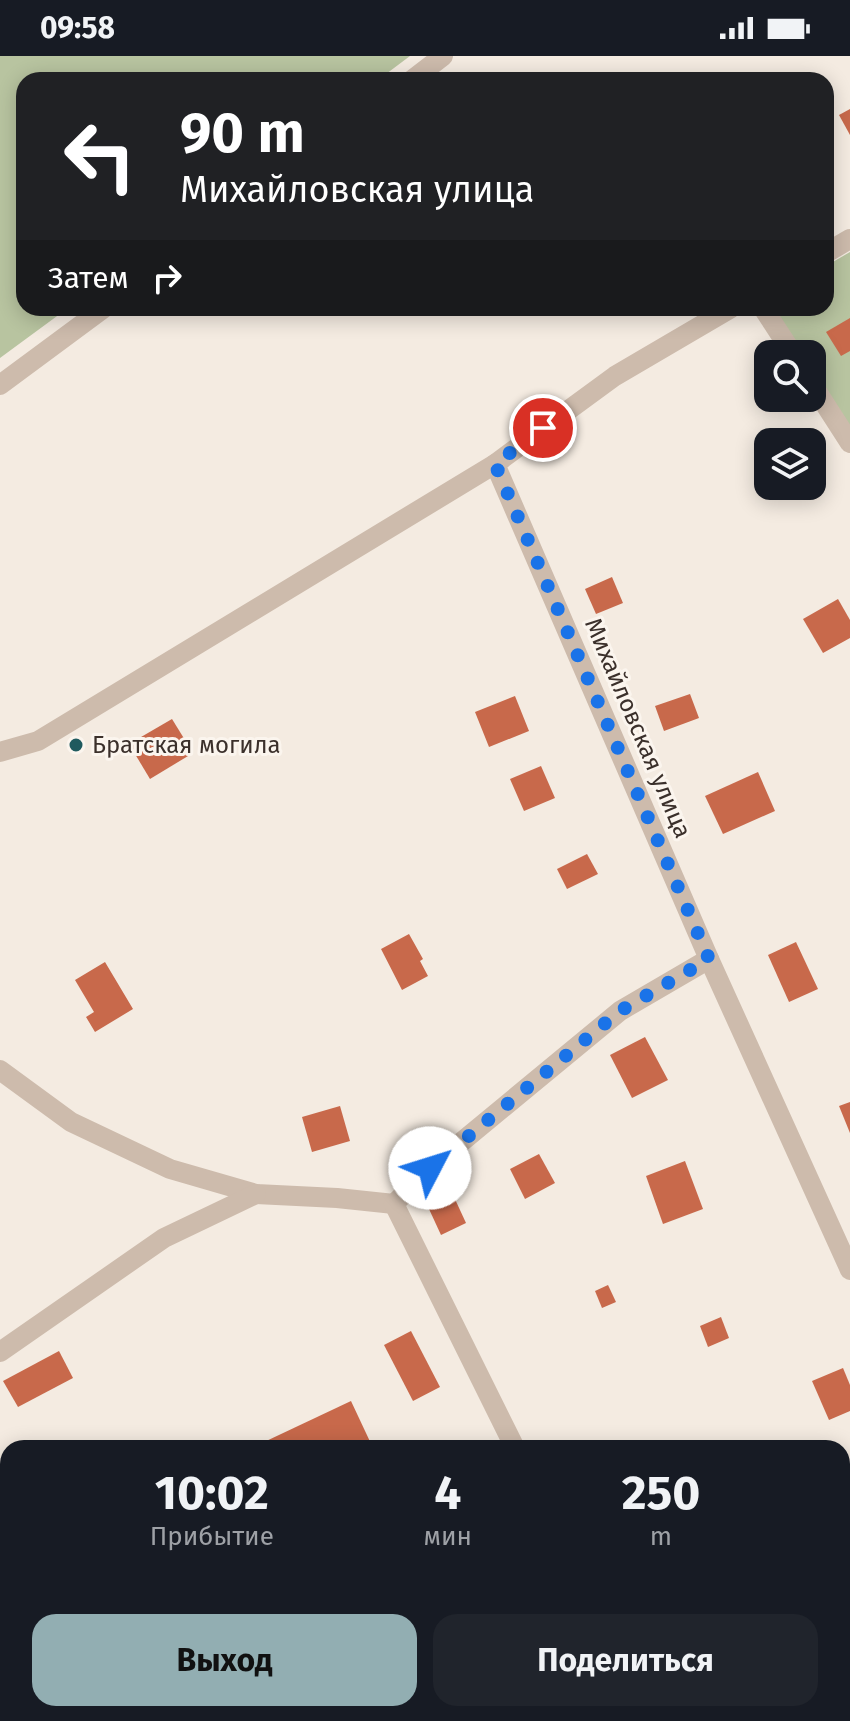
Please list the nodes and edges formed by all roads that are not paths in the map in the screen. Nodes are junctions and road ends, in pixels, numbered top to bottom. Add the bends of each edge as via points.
1 (443, 56) edge
2 (422, 72) edge
3 (93, 316) edge
4 (717, 316) edge
5 (768, 316) edge
6 (784, 340) edge
7 (0, 385) edge
8 (826, 406) edge
9 (850, 443) edge
10 (495, 464) junction
11 (0, 752) edge
12 (709, 959) junction
13 (0, 1070) edge
14 (256, 1194) junction
15 (394, 1204) junction
16 (850, 1270) edge
17 (0, 1352) edge
18 (511, 1440) edge

1 - 2 street
3 - 7 street
4 - 10 street via 615,376
5 - 6 street
8 - 9 street
10 - 11 street via 38,741
10 - 12 street, Михайловская улица
12 - 15 street via 620,1011
12 - 16 street, Михайловская улица
13 - 14 street via 71,1122 170,1169
14 - 15 street
14 - 17 street via 164,1238
15 - 18 street

